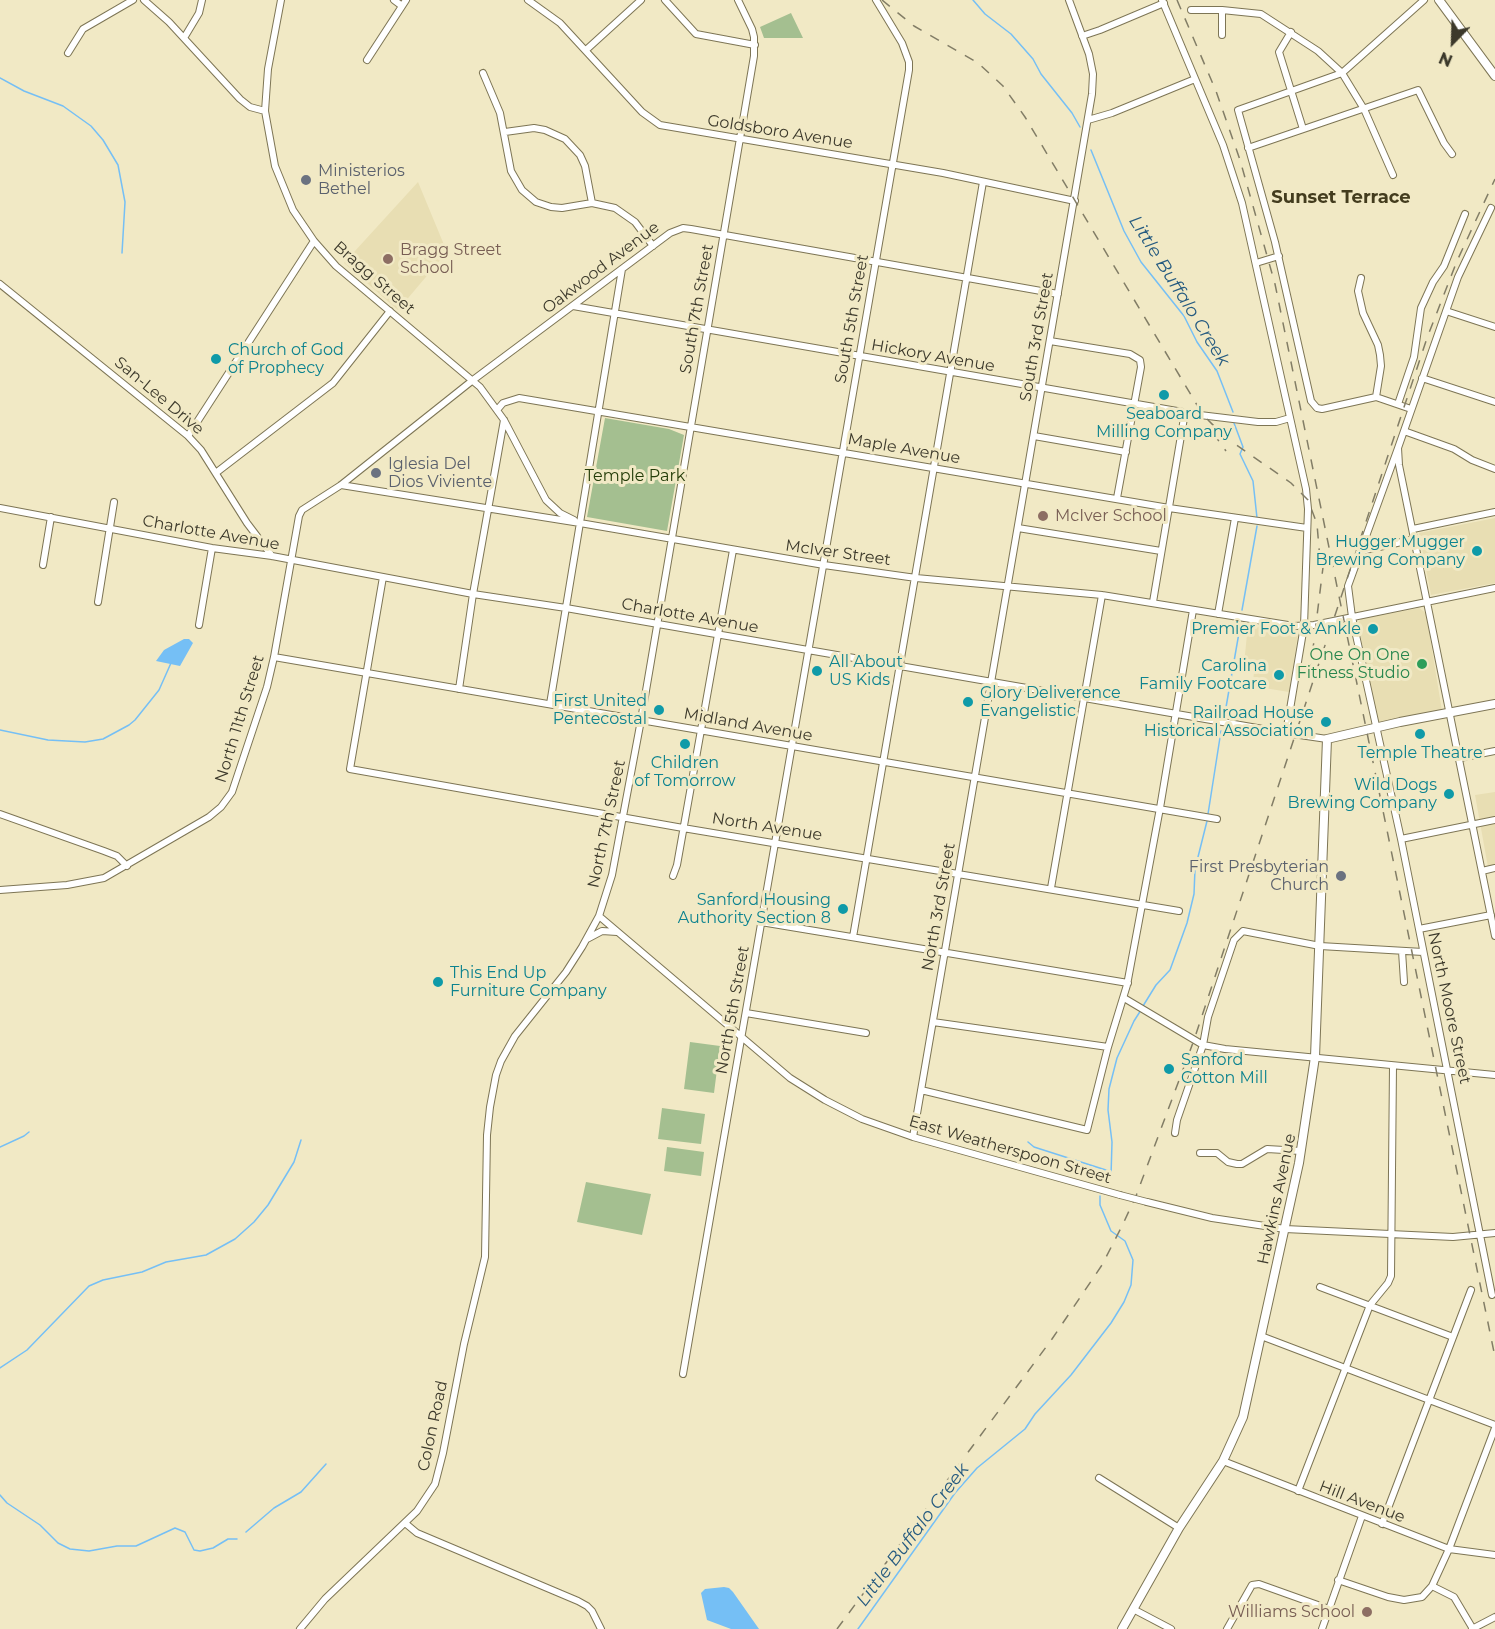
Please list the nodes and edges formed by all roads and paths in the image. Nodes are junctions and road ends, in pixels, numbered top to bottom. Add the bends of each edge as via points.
1 (133, 0) edge
2 (144, 0) edge
3 (202, 0) edge
4 (281, 0) edge
5 (394, 0) edge
6 (528, 0) edge
7 (641, 0) edge
8 (665, 0) edge
9 (738, 0) edge
10 (876, 0) edge
11 (1069, 0) edge
12 (1424, 0) edge
13 (1439, 0) edge
14 (1163, 1) edge
15 (404, 3) edge
16 (1191, 10) dead end
17 (1222, 10) junction
18 (1291, 32) junction
19 (1222, 35) dead end
20 (1082, 36) junction
21 (184, 38) junction
22 (754, 45) junction
23 (586, 50) junction
24 (68, 53) dead end
25 (367, 60) dead end
26 (483, 73) dead end
27 (1342, 73) junction
28 (1495, 76) edge
29 (1195, 79) junction
30 (1291, 92) junction
31 (1364, 109) junction
32 (265, 111) junction
33 (1088, 120) junction
34 (1303, 129) junction
35 (505, 132) junction
36 (740, 139) junction
37 (1248, 148) junction
38 (1452, 153) dead end
39 (893, 164) junction
40 (1393, 175) dead end
41 (983, 182) junction
42 (1076, 201) junction
43 (592, 203) junction
44 (1491, 208) dead end
45 (1465, 214) dead end
46 (723, 234) junction
47 (314, 241) junction
48 (653, 246) junction
49 (1279, 256) junction
50 (876, 262) junction
51 (1256, 263) junction
52 (622, 269) junction
53 (967, 277) junction
54 (1360, 278) dead end
55 (0, 284) edge
56 (1058, 294) junction
57 (573, 306) junction
58 (390, 311) junction
59 (1446, 311) junction
60 (615, 315) junction
61 (1495, 327) edge
62 (707, 330) junction
63 (1050, 341) junction
64 (859, 357) junction
65 (951, 372) junction
66 (1422, 378) junction
67 (472, 380) junction
68 (1042, 388) junction
69 (1376, 397) junction
70 (1495, 402) edge
71 (1134, 404) junction
72 (1398, 404) junction
73 (1411, 409) junction
74 (497, 410) junction
75 (600, 410) junction
76 (1185, 412) junction
77 (1290, 418) junction
78 (504, 420) junction
79 (691, 426) junction
80 (1404, 431) junction
81 (188, 436) junction
82 (1034, 436) junction
83 (1398, 448) junction
84 (843, 452) junction
85 (1126, 452) junction
86 (935, 469) junction
87 (1495, 469) edge
88 (217, 472) junction
89 (1026, 483) junction
90 (341, 485) junction
91 (1117, 498) junction
92 (114, 502) dead end
93 (0, 508) edge
94 (1169, 508) junction
95 (488, 509) junction
96 (1495, 512) edge
97 (51, 517) junction
98 (1235, 518) junction
99 (580, 523) junction
100 (1307, 527) junction
101 (110, 528) junction
102 (1018, 528) junction
103 (1413, 529) junction
104 (672, 539) junction
105 (1415, 539) junction
106 (213, 548) junction
107 (733, 550) junction
108 (1161, 551) junction
109 (1361, 551) junction
110 (272, 556) junction
111 (290, 560) junction
112 (43, 565) dead end
113 (824, 565) junction
114 (383, 577) junction
115 (916, 578) junction
116 (1008, 586) junction
117 (1495, 588) edge
118 (473, 594) junction
119 (1102, 595) junction
120 (98, 602) dead end
121 (1153, 602) junction
122 (1428, 602) junction
123 (566, 608) junction
124 (1193, 610) junction
125 (1218, 614) junction
126 (1352, 617) junction
127 (657, 624) junction
128 (199, 625) dead end
129 (1304, 626) junction
130 (718, 635) junction
131 (808, 650) junction
132 (274, 657) junction
133 (900, 666) junction
134 (366, 673) junction
135 (992, 682) junction
136 (459, 689) junction
137 (1084, 698) junction
138 (550, 704) junction
139 (1495, 704) edge
140 (1451, 712) junction
141 (1176, 713) junction
142 (641, 720) junction
143 (1375, 727) junction
144 (701, 730) junction
145 (1286, 734) junction
146 (1327, 739) junction
147 (793, 747) junction
148 (1495, 751) edge
149 (1460, 758) junction
150 (884, 762) junction
151 (975, 778) junction
152 (1068, 794) junction
153 (1160, 808) junction
154 (0, 814) edge
155 (624, 816) junction
156 (1217, 819) dead end
157 (1495, 820) edge
158 (1473, 825) junction
159 (684, 828) junction
160 (1401, 839) junction
161 (775, 842) junction
162 (868, 857) junction
163 (127, 866) junction
164 (1495, 868) edge
165 (1482, 870) junction
166 (959, 873) junction
167 (673, 876) dead end
168 (1051, 888) junction
169 (0, 890) edge
170 (1143, 905) junction
171 (1179, 911) dead end
172 (1491, 915) junction
173 (599, 916) junction
174 (761, 922) junction
175 (1419, 929) junction
176 (618, 932) junction
177 (1495, 936) edge
178 (853, 938) junction
179 (587, 939) junction
180 (1320, 946) junction
181 (1402, 951) junction
182 (1424, 952) junction
183 (945, 953) junction
184 (1404, 982) dead end
185 (1128, 983) junction
186 (1124, 998) junction
187 (746, 1013) junction
188 (933, 1022) junction
189 (866, 1033) dead end
190 (742, 1037) junction
191 (1203, 1045) junction
192 (1108, 1047) junction
193 (1315, 1057) junction
194 (1393, 1066) junction
195 (1448, 1071) junction
196 (1495, 1075) edge
197 (921, 1090) junction
198 (1175, 1133) dead end
199 (913, 1137) junction
200 (1302, 1151) junction
201 (1200, 1152) dead end
202 (488, 1177) joint
203 (1285, 1229) junction
204 (1495, 1233) edge
205 (1391, 1234) junction
206 (1482, 1236) junction
207 (1320, 1287) dead end
208 (1471, 1290) dead end
209 (1492, 1295) dead end
210 (1370, 1305) junction
211 (1261, 1336) junction
212 (1453, 1337) junction
213 (1345, 1367) junction
214 (683, 1374) dead end
215 (1431, 1399) junction
216 (1495, 1426) edge
217 (1222, 1461) junction
218 (1099, 1478) dead end
219 (1298, 1491) junction
220 (1362, 1516) junction
221 (405, 1523) junction
222 (1382, 1524) junction
223 (1179, 1528) junction
224 (1449, 1549) junction
225 (1495, 1555) edge
226 (1338, 1580) junction
227 (1432, 1586) junction
228 (1133, 1609) junction
229 (1329, 1609) junction
230 (1495, 1617) edge
231 (300, 1629) edge
232 (601, 1629) edge
233 (1122, 1629) edge
234 (1171, 1629) edge
235 (1227, 1629) edge
236 (1322, 1629) edge
237 (1472, 1629) edge

1 - 24 street via 83,29
2 - 21 street
3 - 21 street
4 - 32 street, Bragg Street via 268,69
5 - 15 street
6 - 23 street, Goldsboro Avenue via 560,23
7 - 23 street
8 - 22 street via 696,34
9 - 22 street, South 7th Street via 750,24
10 - 39 street, South 5th Street via 909,62
11 - 20 street, South 3rd Street
12 - 27 street
13 - 28 main road
14 - 20 street
14 - 29 street
15 - 25 street
16 - 17 street
17 - 18 street via 1261,14
17 - 19 street
18 - 27 street
18 - 30 street via 1279,52
20 - 33 street, South 3rd Street via 1093,74
21 - 32 street via 245,104
22 - 36 street, South 7th Street
23 - 36 street, Goldsboro Avenue via 653,121 671,128
26 - 35 street via 496,99
27 - 30 street
27 - 31 street
29 - 33 street
29 - 51 street via 1223,145
30 - 34 street
30 - 37 street via 1238,110
31 - 34 street
31 - 38 street via 1418,90
31 - 40 street
32 - 47 street, Bragg Street via 277,174 293,210
33 - 42 street, South 3rd Street
34 - 37 street
35 - 43 street via 534,128 565,139 585,166
35 - 43 street via 511,171 529,197 562,208
36 - 39 street, Goldsboro Avenue
36 - 46 street, South 7th Street
37 - 49 street
39 - 41 street, Goldsboro Avenue
39 - 50 street, South 5th Street
41 - 42 street, Goldsboro Avenue
41 - 53 street
42 - 56 street, South 3rd Street
43 - 48 street via 625,214
44 - 59 street, North Moore Street via 1468,252
45 - 72 street via 1444,266 1421,308 1414,357
46 - 48 street, Oakwood Avenue via 683,228 670,232
46 - 50 street, Oakwood Avenue
46 - 62 street, South 7th Street
47 - 58 street, Bragg Street via 336,266
47 - 81 street
48 - 52 street, Oakwood Avenue
49 - 51 street
49 - 69 street via 1315,407 1322,409
50 - 53 street, Oakwood Avenue
50 - 64 street, South 5th Street
51 - 77 street
52 - 57 street, Oakwood Avenue
52 - 60 street
53 - 56 street, Oakwood Avenue
53 - 65 street
54 - 69 street via 1358,291 1363,313 1380,355
55 - 81 street, San-Lee Drive
56 - 63 street, South 3rd Street
57 - 60 street, Hickory Avenue
57 - 67 street, Oakwood Avenue
58 - 67 street, Bragg Street
58 - 88 street via 333,383
59 - 61 street
59 - 66 street, North Moore Street
60 - 62 street, Hickory Avenue
60 - 75 street
62 - 64 street, Hickory Avenue
62 - 79 street, South 7th Street
63 - 68 street, South 3rd Street
63 - 71 street via 1138,357 1141,367
64 - 65 street, Hickory Avenue
64 - 84 street, South 5th Street
65 - 68 street, Hickory Avenue
65 - 86 street
66 - 70 street
66 - 73 street, North Moore Street
67 - 74 street, Bragg Street
67 - 90 street, Oakwood Avenue
68 - 71 street, Hickory Avenue
68 - 82 street, South 3rd Street
69 - 72 street
71 - 76 street, Hickory Avenue
71 - 85 street
72 - 73 street
73 - 80 street, North Moore Street
74 - 75 street, Maple Avenue via 503,403 519,398
74 - 78 street, Bragg Street
75 - 79 street, Maple Avenue
75 - 99 street
76 - 77 street, Hickory Avenue via 1248,421
76 - 94 street
77 - 100 street via 1306,489
78 - 95 street
78 - 99 street, Bragg Street via 546,500
79 - 84 street, Maple Avenue
79 - 104 street, South 7th Street
80 - 83 street, North Moore Street
80 - 87 street
81 - 88 street, San-Lee Drive
82 - 85 street
82 - 89 street, South 3rd Street
83 - 103 street
83 - 109 street, North Moore Street
84 - 86 street, Maple Avenue
84 - 113 street, South 5th Street
85 - 91 street
86 - 89 street, Maple Avenue
86 - 115 street
88 - 110 street, San-Lee Drive
89 - 91 street, Maple Avenue
89 - 102 street, South 3rd Street
90 - 95 street, McIver Street
90 - 111 street, Oakwood Avenue via 302,510
91 - 94 street, Maple Avenue
92 - 101 street
93 - 97 street, Charlotte Avenue
94 - 98 street, Maple Avenue
94 - 108 street
95 - 99 street, McIver Street
95 - 118 street
96 - 103 street
97 - 101 street, Charlotte Avenue
97 - 112 street
98 - 100 street, Maple Avenue
98 - 125 street
99 - 104 street, McIver Street
99 - 123 street
100 - 129 street
101 - 106 street, Charlotte Avenue
101 - 120 street
102 - 108 street
102 - 116 street, South 3rd Street
103 - 105 street
104 - 107 street, McIver Street
104 - 127 street, South 7th Street
105 - 109 street
105 - 122 street
106 - 110 street, Charlotte Avenue
106 - 128 street
107 - 113 street, McIver Street
107 - 130 street
108 - 121 street
109 - 126 street, North Moore Street via 1348,586
110 - 111 street, Charlotte Avenue
111 - 114 street, Charlotte Avenue
111 - 132 street, North 11th Street
113 - 115 street, McIver Street
113 - 131 street, South 5th Street
114 - 118 street, Charlotte Avenue
114 - 134 street
115 - 116 street, McIver Street
115 - 133 street
116 - 119 street, McIver Street
116 - 135 street, South 3rd Street
117 - 122 street, McIver Street
118 - 123 street, Charlotte Avenue
118 - 136 street
119 - 121 street, McIver Street
119 - 137 street
121 - 124 street, McIver Street
122 - 126 street, McIver Street
122 - 140 street
123 - 127 street, Charlotte Avenue
123 - 138 street
124 - 125 street, McIver Street
124 - 141 street
125 - 129 street, McIver Street via 1275,625
126 - 129 street, McIver Street
126 - 143 street, North Moore Street
127 - 130 street, Charlotte Avenue
127 - 142 street, North 7th Street
129 - 145 street
130 - 131 street, Charlotte Avenue
130 - 144 street
131 - 133 street, Charlotte Avenue
131 - 147 street, North 5th Street
132 - 134 street, Midland Avenue
132 - 163 street, North 11th Street via 232,792 209,817
133 - 135 street, Charlotte Avenue
133 - 150 street
134 - 136 street, Midland Avenue
134 - 155 street, North Avenue via 351,768
135 - 137 street, Charlotte Avenue
135 - 151 street, North 3rd Street
136 - 138 street, Midland Avenue
137 - 141 street, Charlotte Avenue
137 - 152 street
138 - 142 street, Midland Avenue
139 - 140 main road, Charlotte Avenue
140 - 143 main road, Charlotte Avenue
140 - 149 street
141 - 145 street, Charlotte Avenue
141 - 153 street
142 - 144 street, Midland Avenue
142 - 155 street, North 7th Street
143 - 146 main road, Charlotte Avenue
143 - 160 street, North Moore Street
144 - 147 street, Midland Avenue
144 - 159 street
145 - 146 street, Charlotte Avenue
146 - 180 main road, Hawkins Avenue
147 - 150 street, Midland Avenue
147 - 161 street, North 5th Street
148 - 149 street
149 - 158 street
150 - 151 street, Midland Avenue
150 - 162 street
151 - 152 street, Midland Avenue
151 - 166 street, North 3rd Street
152 - 153 street, Midland Avenue
152 - 168 street
153 - 156 street, Midland Avenue
153 - 170 street
154 - 163 street via 117,856
155 - 159 street, North Avenue
155 - 173 street, North 7th Street
157 - 158 street
158 - 160 street
158 - 165 street
159 - 161 street, North Avenue
159 - 167 street
160 - 175 street, North Moore Street
161 - 162 street, North Avenue
161 - 174 street, North 5th Street
162 - 166 street, North Avenue
162 - 178 street
163 - 169 street, North 11th Street via 104,878 78,883
164 - 165 street
165 - 172 street
166 - 168 street, North Avenue
166 - 183 street, North 3rd Street
168 - 170 street, North Avenue
170 - 171 street, North Avenue
170 - 185 street
172 - 175 street
172 - 177 street
173 - 176 street, East Weatherspoon Street
173 - 179 street, North 7th Street
174 - 178 street
174 - 187 street, North 5th Street
175 - 182 street, North Moore Street
176 - 179 street via 603,931
176 - 190 street, East Weatherspoon Street
178 - 183 street
179 - 202 street, North 7th Street via 501,1061 488,1120
180 - 181 street
180 - 191 street via 1243,931 1234,940 1208,1017
180 - 193 main road, Hawkins Avenue
181 - 182 street
181 - 184 street
182 - 195 street, North Moore Street
183 - 185 street
183 - 188 street, North 3rd Street
185 - 186 street
186 - 191 street
186 - 192 street
187 - 189 street
187 - 190 street, North 5th Street
188 - 192 street
188 - 197 street, North 3rd Street
190 - 199 street, East Weatherspoon Street via 790,1078 825,1100 862,1119
190 - 214 street, North 5th Street
191 - 193 street
191 - 198 street
192 - 197 street via 1088,1130
193 - 194 street
193 - 200 main road, Hawkins Avenue
194 - 195 street
194 - 205 street
195 - 196 street
195 - 206 street, North Moore Street
197 - 199 street, North 3rd Street
199 - 203 street, East Weatherspoon Street, bridge via 1147,1202 1212,1218
200 - 201 street via 1267,1149 1242,1164 1228,1162 1217,1153
200 - 203 main road, Hawkins Avenue
202 - 221 street, Colon Road via 485,1257 440,1468 427,1498
203 - 205 street, East Weatherspoon Street
203 - 211 main road, Hawkins Avenue
204 - 206 street, East Weatherspoon Street
205 - 206 street, East Weatherspoon Street
205 - 210 street via 1388,1284
206 - 209 street, North Moore Street
207 - 210 street
208 - 212 street
210 - 212 street
210 - 213 street
211 - 213 street
211 - 217 main road, Hawkins Avenue via 1243,1417
212 - 215 street
213 - 215 street
213 - 219 street
215 - 216 street
215 - 222 street
216 - 224 street
217 - 219 street, Hill Avenue
217 - 223 main road, Hawkins Avenue
218 - 223 street
219 - 220 street, Hill Avenue
220 - 222 street, Hill Avenue
220 - 226 street
221 - 231 street, Colon Road via 325,1599
221 - 232 street via 417,1533 588,1606
222 - 224 street, Hill Avenue
223 - 228 main road, Hawkins Avenue
224 - 225 street, Hill Avenue
224 - 227 street
226 - 227 street via 1404,1600 1422,1597
226 - 229 street
227 - 237 street via 1454,1597
228 - 233 main road, Hawkins Avenue
228 - 234 street
229 - 235 street via 1254,1584
229 - 236 street
230 - 237 street

